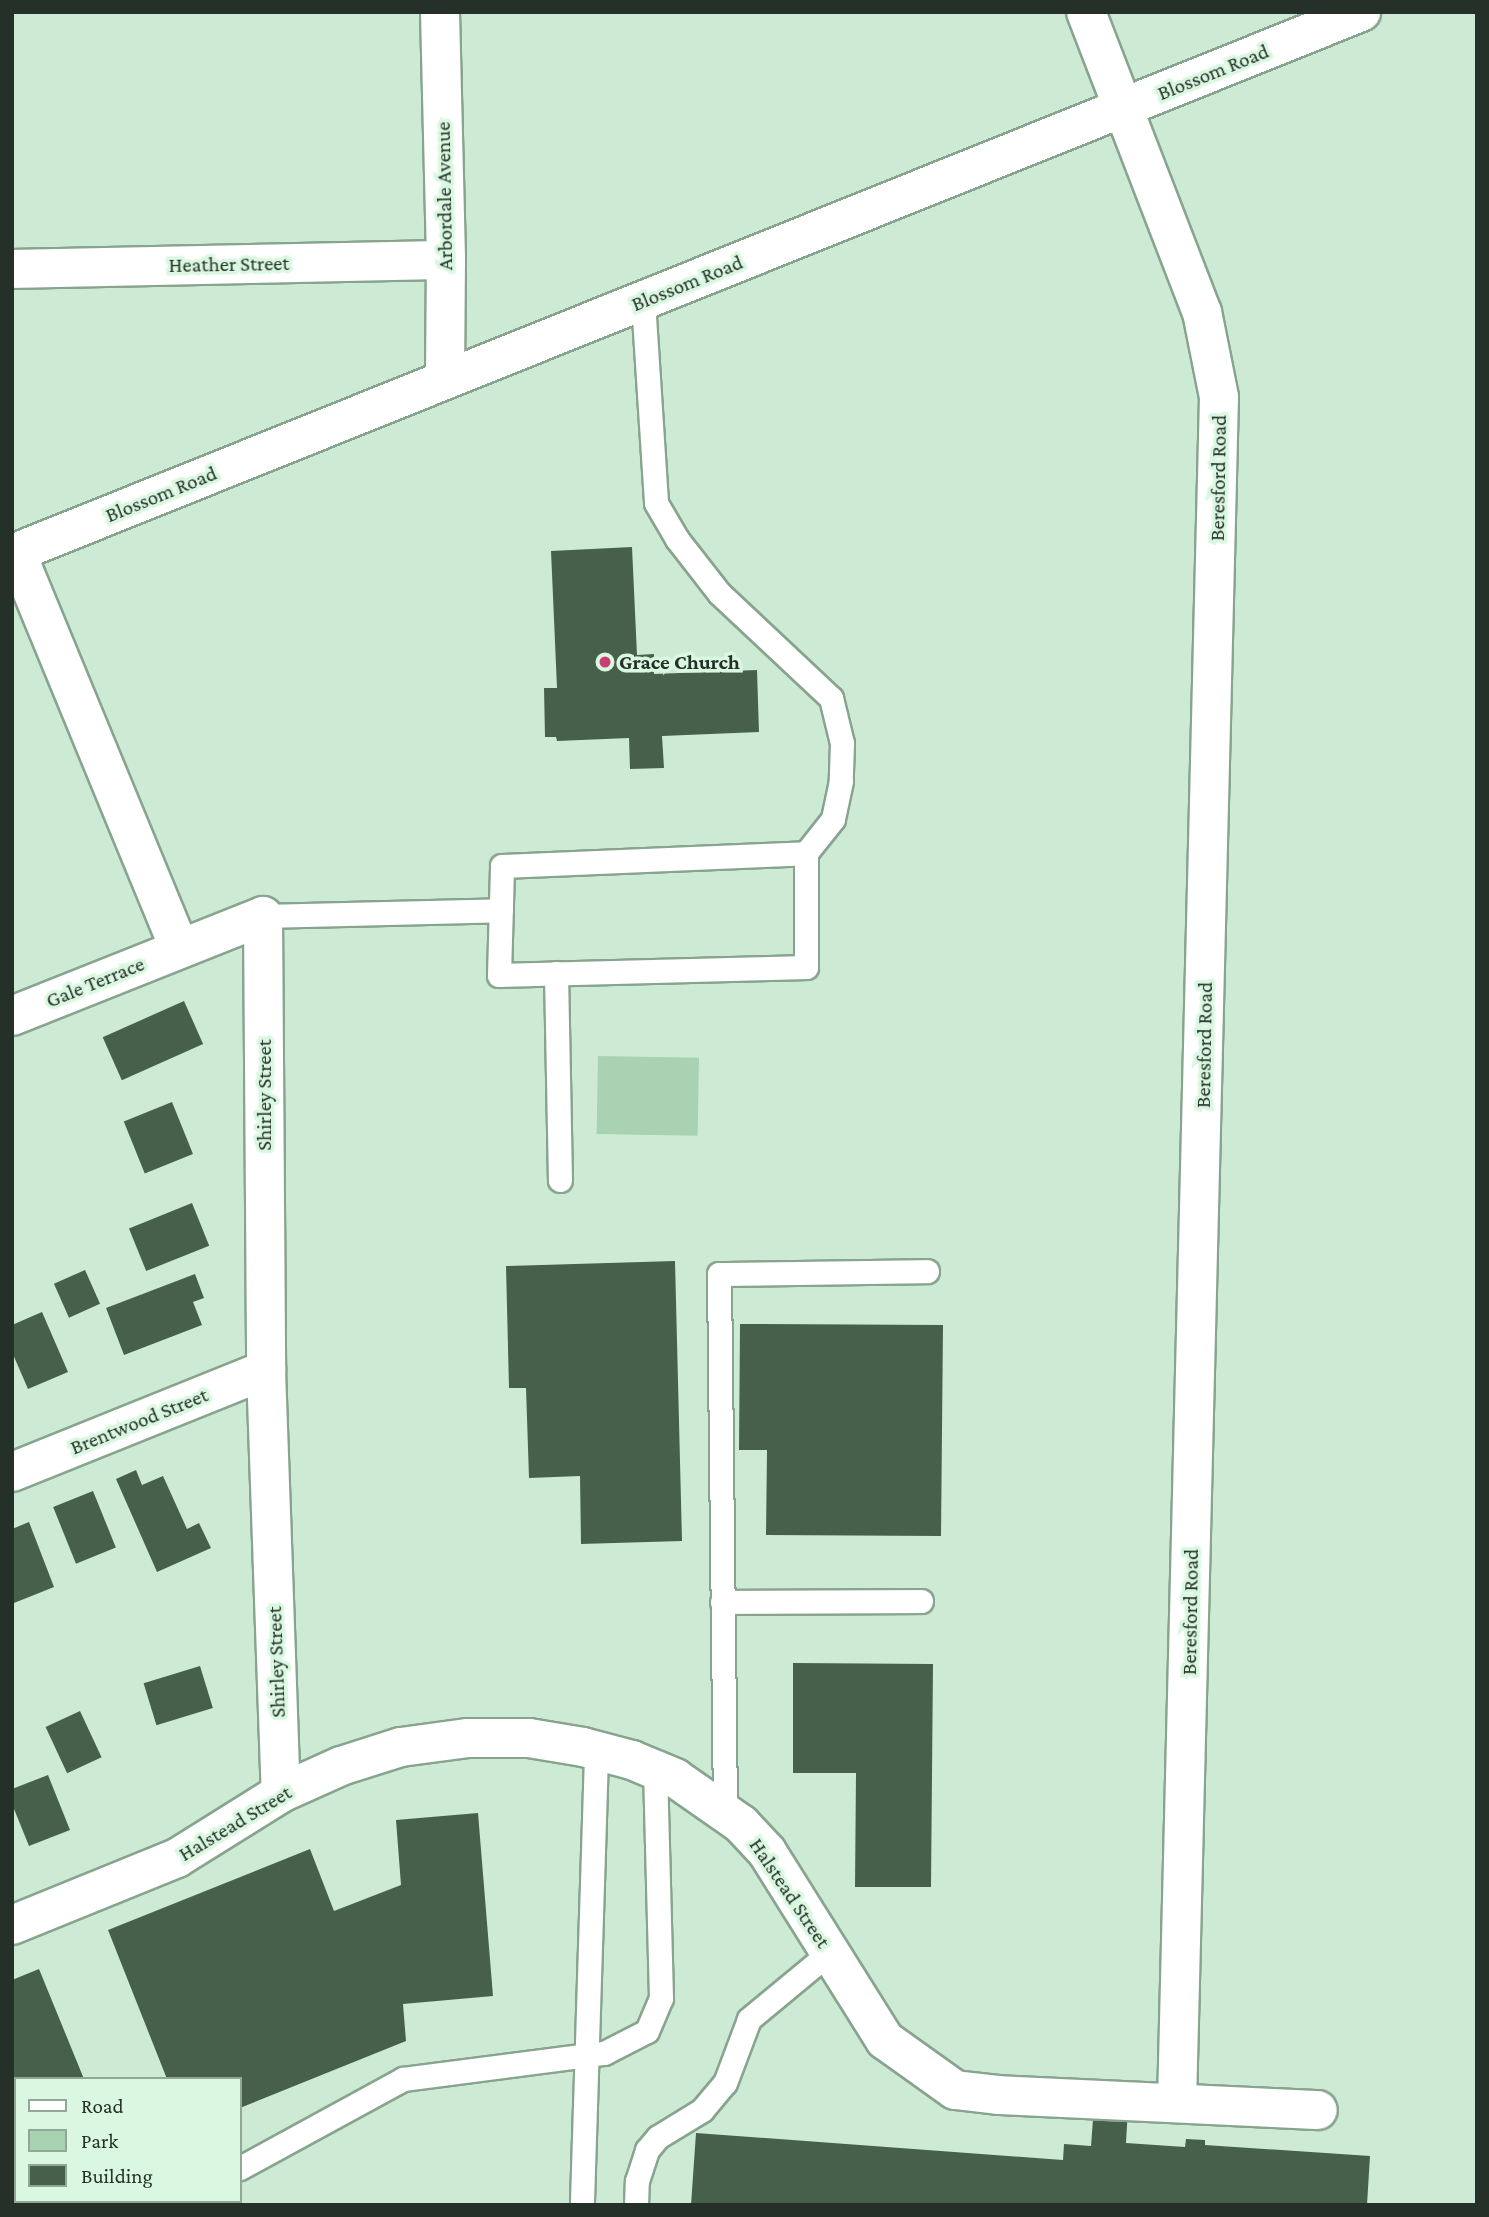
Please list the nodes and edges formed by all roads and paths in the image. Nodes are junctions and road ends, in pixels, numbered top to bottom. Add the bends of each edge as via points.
1 (440, 12) edge
2 (1086, 12) edge
3 (1361, 12) edge
4 (1123, 108) junction
5 (446, 260) junction
6 (12, 269) edge
7 (643, 301) junction
8 (445, 380) junction
9 (14, 553) edge
10 (806, 853) junction
11 (501, 910) junction
12 (263, 916) junction
13 (179, 948) junction
14 (556, 973) junction
15 (12, 1016) edge
16 (559, 1180) dead end
17 (927, 1271) dead end
18 (266, 1370) junction
19 (12, 1472) edge
20 (920, 1601) dead end
21 (722, 1602) junction
22 (596, 1750) junction
23 (656, 1770) junction
24 (281, 1793) junction
25 (725, 1811) junction
26 (12, 1925) edge
27 (830, 1952) junction
28 (587, 2055) junction
29 (1177, 2102) junction
30 (1318, 2110) dead end
31 (242, 2167) edge
32 (582, 2201) dead end
33 (636, 2205) edge

1 - 5 street, Arbordale Avenue
2 - 4 street, Beresford Road
3 - 4 street, Blossom Road
4 - 7 street, Blossom Road
4 - 29 street, Beresford Road via 1211,342 1220,433
5 - 6 street, Heather Street
5 - 8 street, Arbordale Avenue
7 - 8 street, Blossom Road
7 - 10 lane via 656,503 719,593 831,698 842,743 841,781 833,819
8 - 9 street, Blossom Road
9 - 13 street
10 - 11 lane via 502,866
10 - 14 lane via 806,967
11 - 12 lane
11 - 14 lane via 499,975
12 - 13 street
12 - 18 street, Shirley Street
13 - 15 street, Gale Terrace
14 - 16 lane
17 - 21 lane via 719,1274
18 - 19 street, Brentwood Street
18 - 24 street, Shirley Street
20 - 21 lane
21 - 25 lane
22 - 23 street, Halstead Street
22 - 24 street, Halstead Street via 529,1738 468,1738 401,1747 341,1766
22 - 28 lane
23 - 25 street, Halstead Street
23 - 28 lane via 661,1998 647,2031 604,2053
24 - 26 street, Halstead Street via 177,1858
25 - 27 street, Halstead Street via 767,1852
27 - 29 street, Halstead Street via 885,2040 955,2090
27 - 33 lane via 750,2019 725,2083 702,2110 653,2143 636,2181
28 - 31 lane via 403,2079
28 - 32 lane
29 - 30 street, Halstead Street

